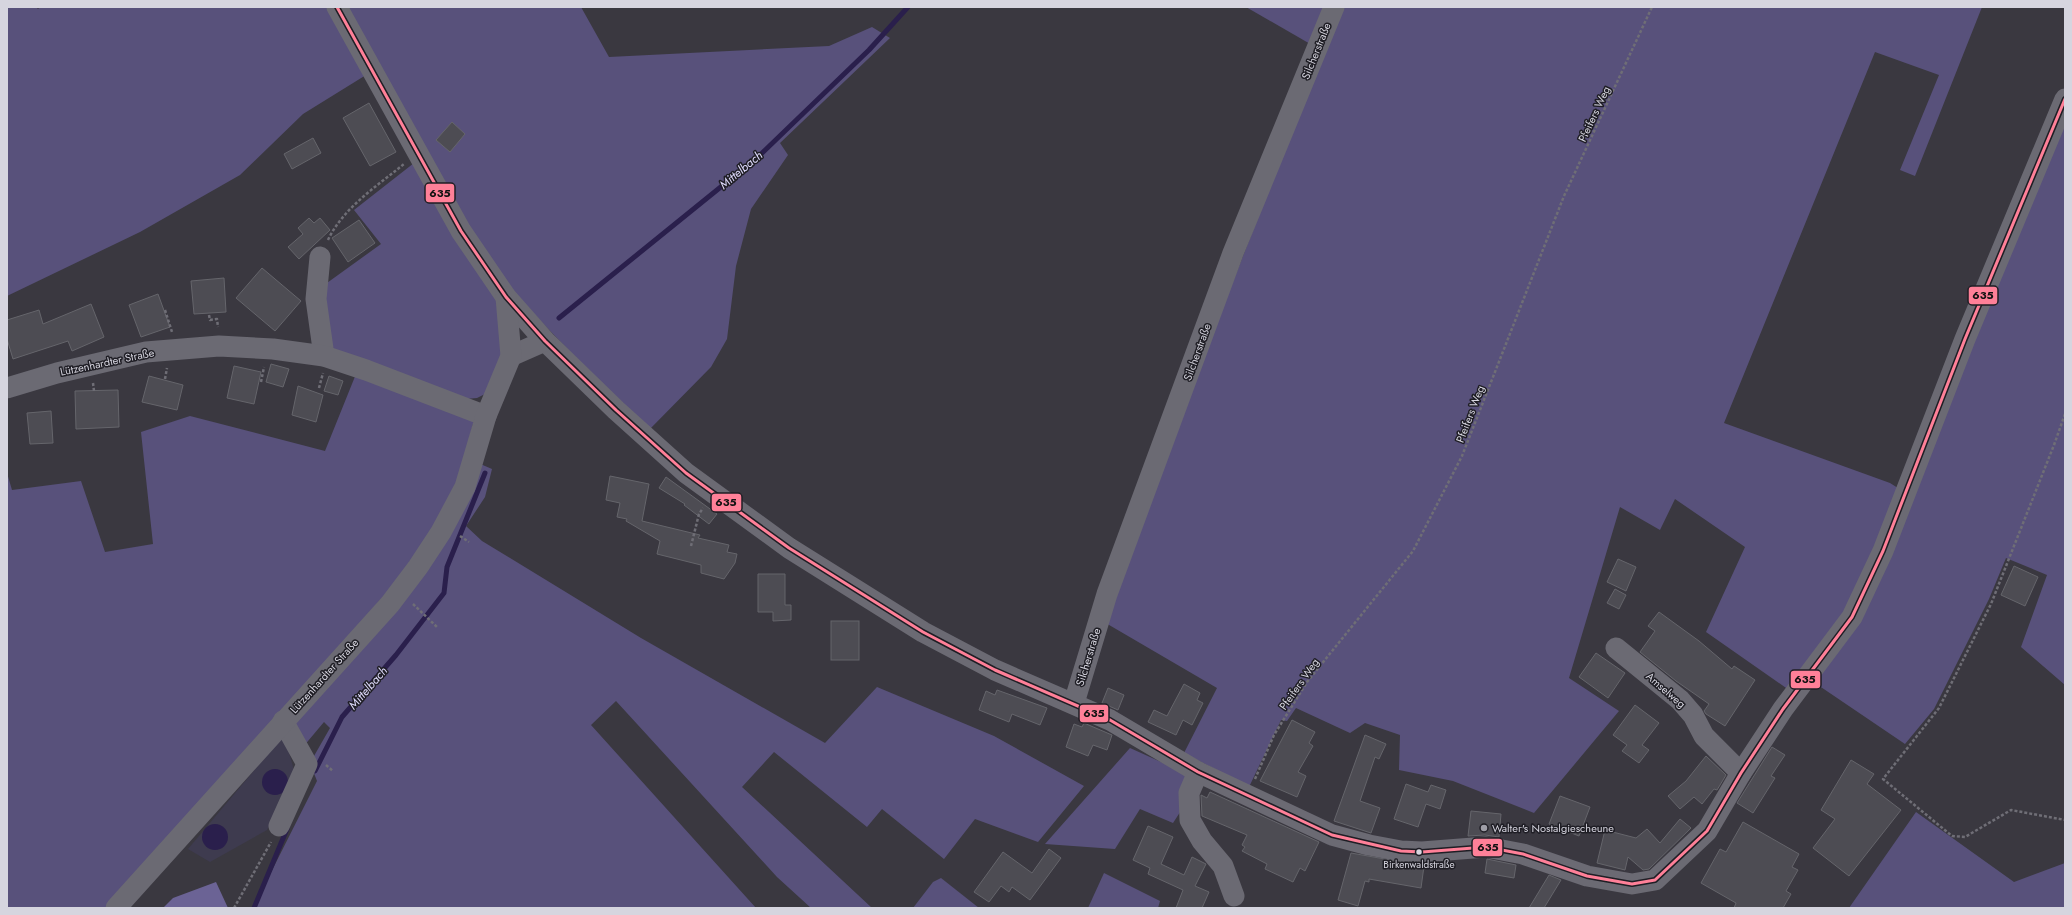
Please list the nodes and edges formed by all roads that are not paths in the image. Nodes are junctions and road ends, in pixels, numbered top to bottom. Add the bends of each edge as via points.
1 (337, 7) edge
2 (1334, 7) edge
3 (2065, 99) edge
4 (320, 257) road end
5 (506, 297) junction
6 (545, 340) junction
7 (324, 356) junction
8 (511, 356) junction
9 (7, 388) edge
10 (486, 416) junction
11 (1616, 648) dead end
12 (1074, 703) junction
13 (283, 721) junction
14 (1198, 772) junction
15 (1740, 773) junction
16 (279, 826) road end
17 (1234, 896) dead end
18 (116, 908) edge

1 - 5 street via 461,231
2 - 12 street, Silcherstraße via 1233,253 1107,594
3 - 15 street via 1965,339 1883,551 1852,616 1783,709
4 - 7 street via 316,299
5 - 6 street
5 - 8 street, Lützenhardter Straße
6 - 8 street
6 - 12 street via 622,416 686,473 790,548 923,632 995,670
7 - 9 street, Lützenhardter Straße via 273,349 220,346 146,352 114,358
7 - 10 street, Lützenhardter Straße
8 - 10 street, Lützenhardter Straße
10 - 13 street, Lützenhardter Straße via 465,487 426,556 390,604
11 - 15 street, Amselweg via 1680,700 1693,715 1704,736
12 - 14 street via 1110,720
13 - 16 street via 307,764
13 - 18 street, Lützenhardter Straße
14 - 15 street via 1332,835 1369,845 1422,852 1486,847 1523,854 1588,876 1632,884 1655,880 1707,831
14 - 17 street via 1189,794 1190,820 1202,841 1223,866

